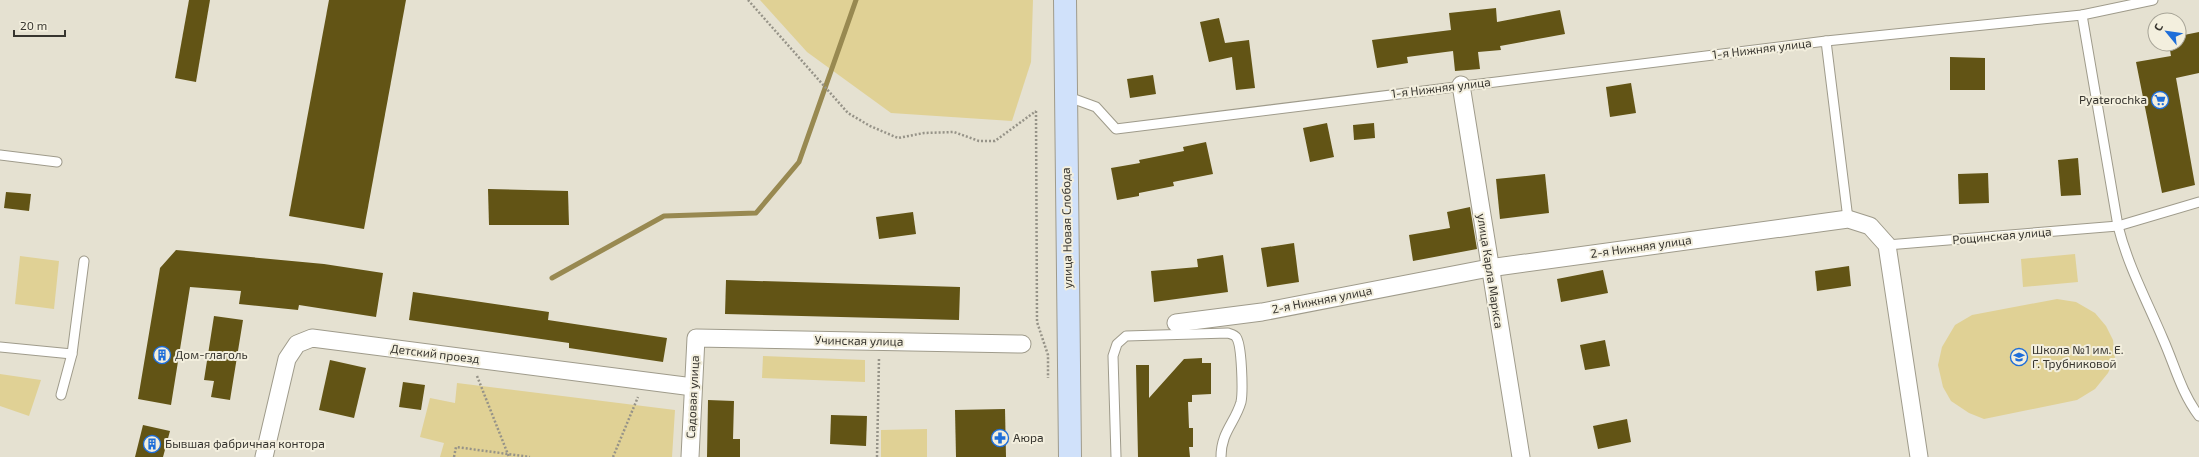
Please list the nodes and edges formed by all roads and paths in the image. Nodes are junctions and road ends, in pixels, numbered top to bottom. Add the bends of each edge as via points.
1 (748, 0) edge
2 (1065, 0) edge
3 (2153, 0) edge
4 (2082, 15) junction
5 (1826, 41) junction
6 (1461, 85) junction
7 (1066, 96) junction
8 (0, 155) edge
9 (57, 162) dead end
10 (2199, 202) edge
11 (1848, 218) junction
12 (2118, 226) junction
13 (1887, 245) junction
14 (84, 261) dead end
15 (1489, 268) junction
16 (1176, 323) dead end
17 (696, 338) joint
18 (879, 342) junction
19 (1022, 344) dead end
20 (0, 347) edge
21 (72, 354) junction
22 (1048, 355) dead end
23 (470, 358) junction
24 (645, 381) junction
25 (692, 387) junction
26 (61, 395) dead end
27 (2199, 416) edge
28 (508, 453) junction
29 (264, 457) edge
30 (454, 457) edge
31 (509, 457) edge
32 (530, 457) edge
33 (613, 457) edge
34 (690, 457) edge
35 (877, 457) edge
36 (1070, 457) edge
37 (1116, 457) edge
38 (1222, 457) edge
39 (1521, 457) edge
40 (1919, 457) edge

1 - 22 path via 848,112 870,126 898,138 924,133 954,132 979,141 995,141 1036,111 1037,322
2 - 7 main road, улица Новая Слобода
3 - 4 lane, 1-я Нижняя улица
4 - 5 lane, 1-я Нижняя улица
4 - 12 lane
5 - 6 lane, 1-я Нижняя улица
5 - 11 lane, 1-я Нижняя улица
6 - 7 lane, 1-я Нижняя улица via 1116,129 1096,107
6 - 15 street, улица Карла Маркса
7 - 36 main road, улица Новая Слобода
8 - 9 lane
10 - 12 lane, Рощинская улица
11 - 13 street, 2-я Нижняя улица via 1870,226
11 - 15 street, 2-я Нижняя улица
12 - 13 lane, Рощинская улица
12 - 27 lane via 2126,255 2164,340 2180,385
13 - 40 street
14 - 21 lane
15 - 16 street, 2-я Нижняя улица via 1262,312
15 - 39 street, улица Карла Маркса
17 - 18 street, Учинская улица
17 - 25 street, Садовая улица
18 - 19 street, Учинская улица
18 - 35 path
20 - 21 lane
21 - 26 lane
23 - 24 street, Детский проезд
23 - 28 path
23 - 29 street, Детский проезд via 312,338 297,344 287,359
24 - 25 street, Детский проезд
24 - 33 path
25 - 34 street, Садовая улица
28 - 30 path via 456,447
28 - 31 path
28 - 32 path
37 - 38 lane via 1113,356 1117,344 1126,336 1228,333 1236,336 1240,344 1241,395 1238,409 1222,441

